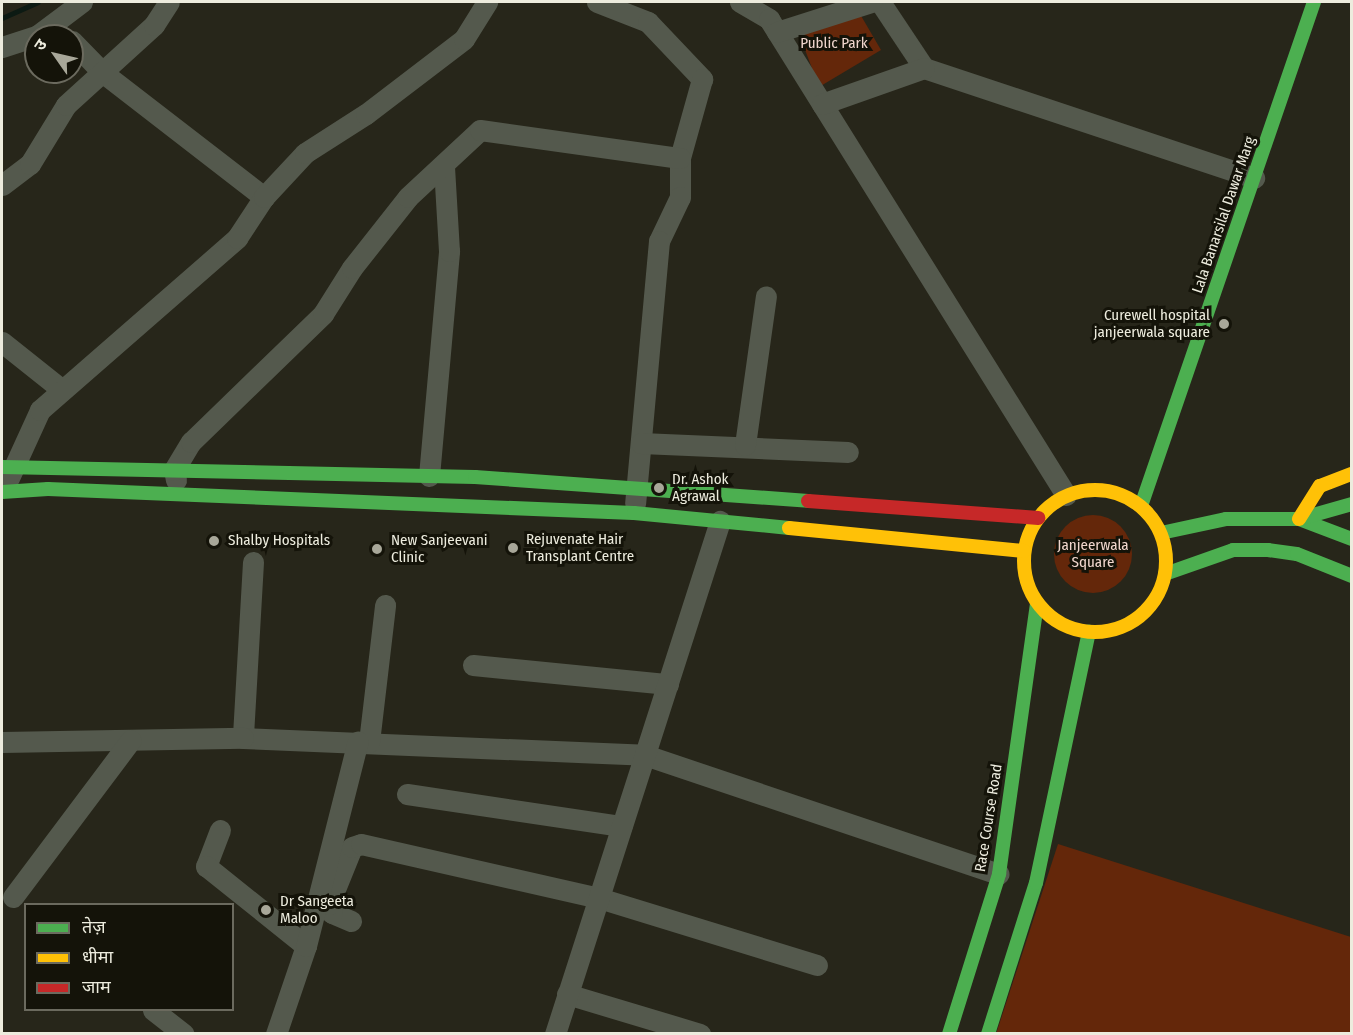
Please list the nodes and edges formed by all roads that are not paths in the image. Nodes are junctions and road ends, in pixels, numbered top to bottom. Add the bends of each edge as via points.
1 (82, 2) edge
2 (169, 2) edge
3 (487, 2) edge
4 (597, 2) edge
5 (740, 2) edge
6 (871, 2) edge
7 (880, 2) edge
8 (1314, 2) edge
9 (58, 16) edge
10 (777, 32) junction
11 (2, 47) edge
12 (84, 53) edge
13 (924, 68) junction
14 (102, 72) junction
15 (822, 104) junction
16 (680, 158) junction
17 (444, 166) junction
18 (1254, 178) junction
19 (2, 185) edge
20 (264, 197) junction
21 (766, 296) dead end
22 (2, 342) edge
23 (61, 389) junction
24 (641, 443) junction
25 (745, 444) junction
26 (848, 452) dead end
27 (7, 467) edge
28 (174, 470) junction
29 (1352, 474) edge
30 (429, 476) junction
31 (636, 488) junction
32 (3, 494) edge
33 (180, 495) junction
34 (1066, 495) junction
35 (1352, 504) edge
36 (1142, 506) junction
37 (634, 513) junction
38 (1038, 518) junction
39 (1299, 519) junction
40 (720, 522) junction
41 (1161, 533) junction
42 (1352, 539) edge
43 (1024, 551) junction
44 (1297, 554) junction
45 (253, 562) dead end
46 (1165, 574) junction
47 (1352, 576) edge
48 (1037, 603) junction
49 (385, 605) dead end
50 (1089, 632) junction
51 (472, 665) dead end
52 (668, 684) junction
53 (243, 738) junction
54 (130, 740) junction
55 (364, 741) junction
56 (2, 742) edge
57 (645, 755) junction
58 (407, 794) dead end
59 (622, 826) junction
60 (220, 830) dead end
61 (339, 854) junction
62 (999, 874) junction
63 (14, 897) edge
64 (599, 898) junction
65 (351, 921) dead end
66 (306, 946) junction
67 (817, 965) dead end
68 (567, 994) junction
69 (154, 1011) edge
70 (179, 1032) edge
71 (276, 1034) edge
72 (555, 1034) edge
73 (700, 1034) edge
74 (949, 1034) edge
75 (988, 1034) edge

1 - 9 street
2 - 14 street via 153,25
3 - 20 street via 464,39 366,114 305,153
4 - 16 street via 648,22 702,79
5 - 10 street via 769,19
6 - 10 street
7 - 13 street
8 - 18 main road, Lala Banarsilal Dawar Marg
9 - 11 street via 38,35
10 - 15 street
12 - 14 street
13 - 15 street
13 - 18 street
14 - 19 street via 66,105 30,164
14 - 20 street
15 - 34 street
16 - 17 street via 480,130
16 - 24 street via 680,197 659,241
17 - 28 street via 408,197 352,268 323,314 213,418
17 - 30 street via 449,252
18 - 36 main road, Lala Banarsilal Dawar Marg
20 - 23 street via 237,238
21 - 25 street
22 - 23 street
23 - 27 street via 40,410
24 - 25 street
24 - 31 street
25 - 26 street
27 - 28 main road
27 - 32 street
28 - 30 main road
28 - 33 street
29 - 39 main road via 1320,486
30 - 31 main road
31 - 37 street
31 - 38 main road
32 - 33 main road via 48,489
33 - 37 main road
34 - 36 main road via 1105,490
34 - 38 main road
35 - 39 main road
36 - 41 main road
37 - 40 main road
38 - 43 main road
39 - 41 main road via 1226,519
39 - 42 main road
39 - 44 street
40 - 43 main road
40 - 52 street
41 - 46 main road via 1166,553
43 - 48 main road via 1028,587
44 - 46 main road via 1233,550
44 - 47 main road
45 - 53 street
46 - 50 main road via 1146,611 1119,627
48 - 50 main road via 1051,617
48 - 62 main road, Race Course Road
49 - 55 street
50 - 75 main road via 1036,883
51 - 52 street
52 - 57 street
53 - 54 street
53 - 55 street
54 - 56 street
54 - 63 street
55 - 57 street
55 - 61 street
57 - 59 street
57 - 62 street
58 - 59 street
59 - 64 street
60 - 66 street via 206,866
61 - 64 street via 361,844
61 - 65 street via 329,909
61 - 66 street
62 - 74 main road, Race Course Road
64 - 67 street
64 - 68 street
66 - 71 street
68 - 72 street
68 - 73 street
69 - 70 street

